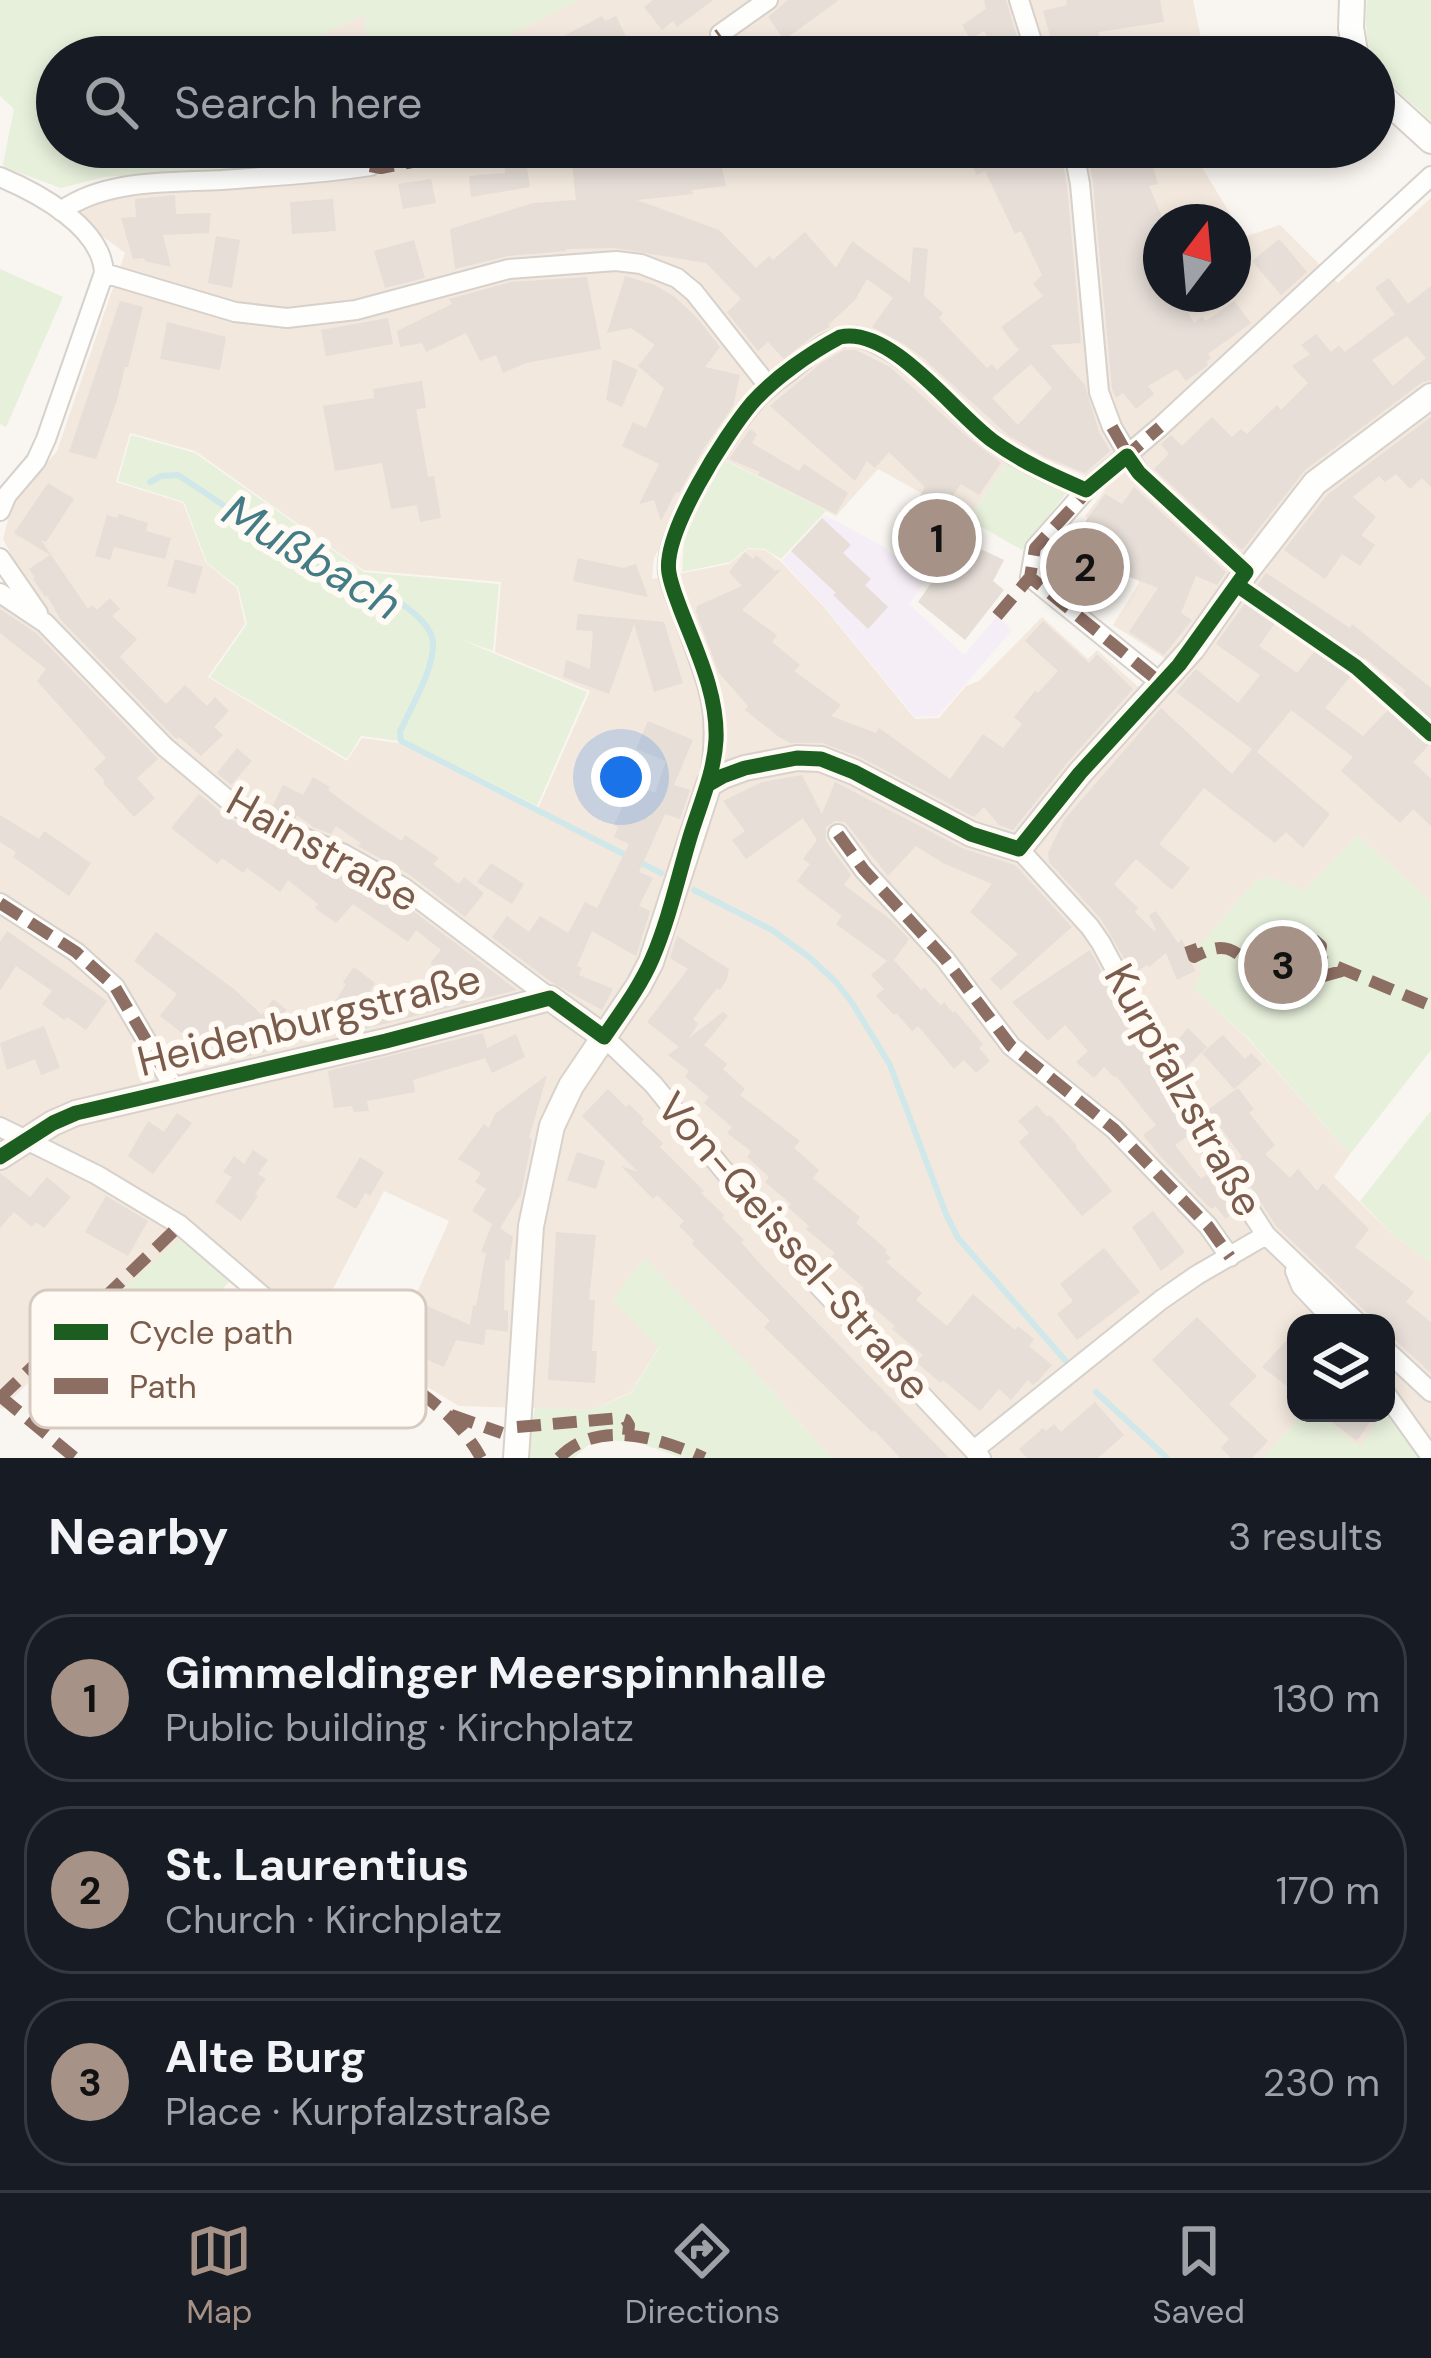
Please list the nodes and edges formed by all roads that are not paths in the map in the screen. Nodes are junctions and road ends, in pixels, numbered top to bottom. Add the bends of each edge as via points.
1 (768, 0) edge
2 (1019, 0) edge
3 (1352, 0) edge
4 (720, 34) dead end
5 (1030, 36) edge
6 (1352, 36) edge
7 (1395, 108) edge
8 (1431, 141) edge
9 (357, 168) edge
10 (1077, 168) edge
11 (1431, 176) edge
12 (0, 177) edge
13 (61, 211) junction
14 (104, 273) junction
15 (769, 387) junction
16 (1431, 396) edge
17 (1127, 456) junction
18 (1086, 490) junction
19 (2, 501) edge
20 (0, 558) edge
21 (1246, 572) junction
22 (0, 593) edge
23 (45, 623) junction
24 (1162, 684) junction
25 (710, 784) junction
26 (838, 834) dead end
27 (1019, 849) junction
28 (0, 903) edge
29 (550, 998) junction
30 (604, 1037) junction
31 (176, 1091) junction
32 (0, 1127) edge
33 (26, 1139) junction
34 (0, 1156) edge
35 (1266, 1235) junction
36 (1230, 1257) junction
37 (1293, 1263) junction
38 (256, 1290) edge
39 (1327, 1314) edge
40 (1348, 1314) edge
41 (1395, 1358) edge
42 (1431, 1392) edge
43 (1395, 1407) edge
44 (977, 1454) edge
45 (1431, 1457) edge
46 (516, 1458) edge

1 - 4 street
2 - 5 street
3 - 6 street
7 - 8 street
9 - 13 street via 97,191
10 - 17 street via 1100,392
11 - 17 street
12 - 13 street
13 - 14 street via 99,248
14 - 15 street via 235,312 287,318 356,310 509,269 641,264 694,292
14 - 19 street via 46,439
15 - 18 street via 831,341 863,338 915,368 992,440
15 - 25 street via 691,498 668,566 712,697
16 - 21 street via 1315,483
17 - 18 street
17 - 21 street
18 - 24 street via 1035,548 1030,577
20 - 23 street
21 - 24 street
22 - 23 street, Hainstraße
23 - 29 street, Hainstraße via 165,748 234,805 403,887
24 - 27 street
25 - 27 street via 797,758 831,761 950,824
25 - 30 street via 651,962
26 - 36 street via 1011,1046 1127,1141
27 - 35 street, Kurpfalzstraße via 1101,943
28 - 31 street via 115,987
29 - 30 street
29 - 31 street, Heidenburgstraße
30 - 44 street, Von-Geissel-Straße via 815,1282
30 - 46 street via 558,1109 536,1195
31 - 33 street, Heidenburgstraße via 76,1113
32 - 33 street
33 - 34 street, Heidenburgstraße
33 - 38 street via 180,1225
35 - 36 street
35 - 37 street, Kurpfalzstraße
36 - 44 street via 1161,1300
37 - 39 street via 1301,1286
37 - 40 street, Kurpfalzstraße
41 - 42 street
43 - 45 street

